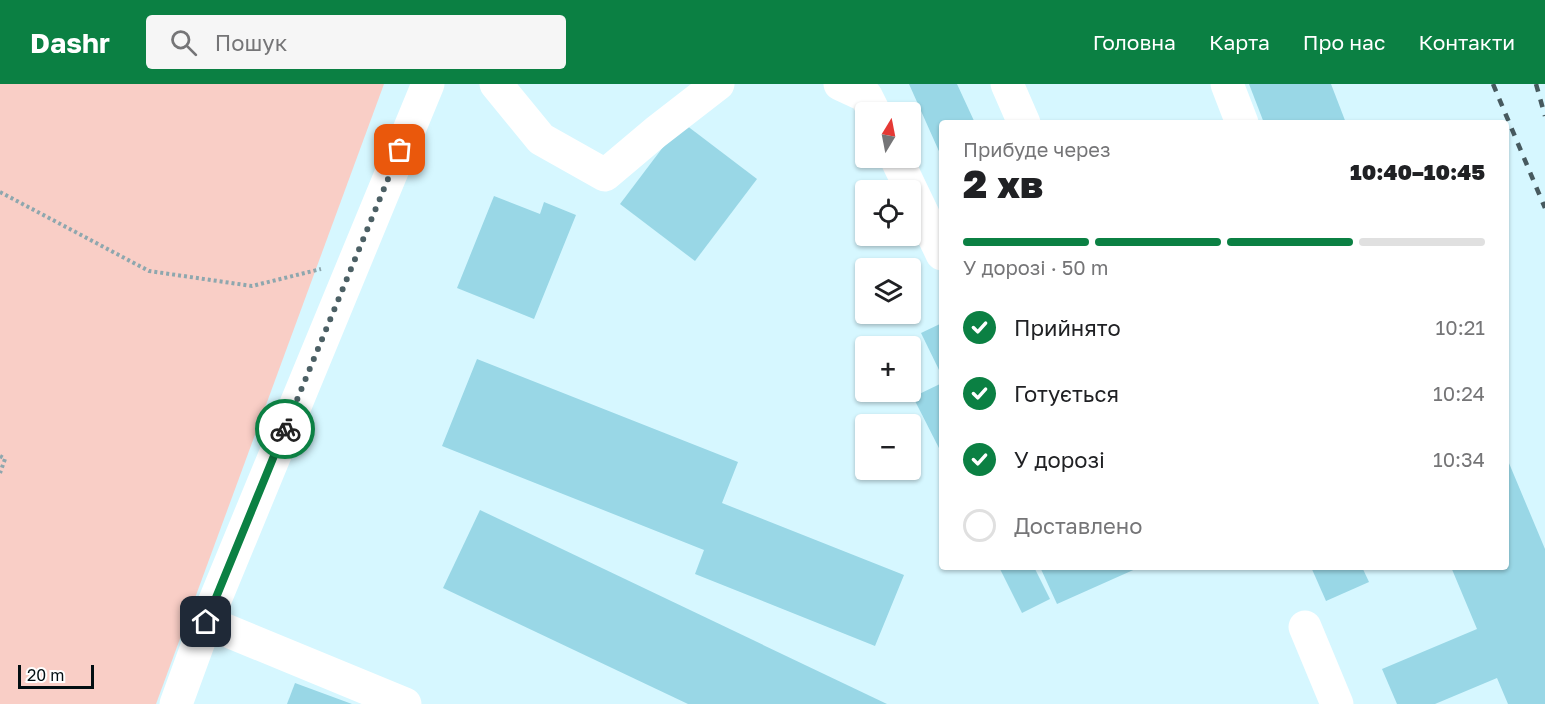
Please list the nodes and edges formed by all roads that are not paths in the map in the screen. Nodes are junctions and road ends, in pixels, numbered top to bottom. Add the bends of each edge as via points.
1 (428, 84) edge
2 (496, 84) edge
3 (718, 84) edge
4 (840, 84) edge
5 (1007, 84) edge
6 (1227, 84) edge
7 (869, 102) edge
8 (1023, 120) edge
9 (1241, 120) edge
10 (901, 168) edge
11 (939, 248) edge
12 (206, 622) junction
13 (1305, 627) dead end
14 (176, 704) edge
15 (405, 704) edge
16 (1337, 704) edge

1 - 12 street
2 - 3 street via 541,139 605,175
4 - 7 street via 866,96
5 - 8 street
6 - 9 street
10 - 11 street
12 - 14 street
12 - 15 street
13 - 16 street

